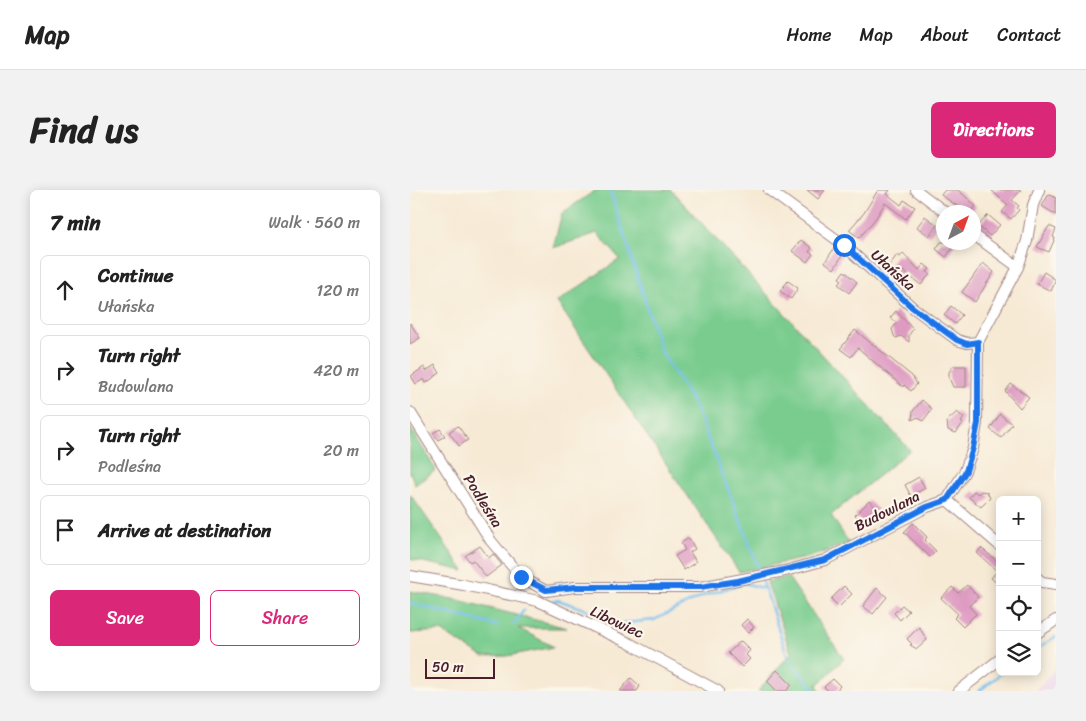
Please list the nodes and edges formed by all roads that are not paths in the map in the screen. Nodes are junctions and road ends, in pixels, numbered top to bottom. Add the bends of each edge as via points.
1 (769, 190) edge
2 (916, 190) edge
3 (1039, 190) edge
4 (936, 206) edge
5 (981, 240) edge
6 (1018, 267) junction
7 (978, 342) junction
8 (410, 412) edge
9 (947, 500) junction
10 (996, 543) edge
11 (410, 576) edge
12 (1041, 581) edge
13 (1056, 584) edge
14 (546, 590) junction
15 (538, 602) junction
16 (1056, 620) edge
17 (1040, 631) edge
18 (996, 662) edge
19 (718, 691) edge
20 (959, 691) edge

1 - 7 street, Ułańska via 844,245 912,307 957,340 967,344
2 - 4 street
3 - 6 street
5 - 6 street
6 - 7 street
7 - 9 street via 978,423 966,471
8 - 14 street, Podleśna via 491,541 521,577
9 - 10 street
9 - 14 street, Budowlana via 927,507 825,560 785,571 700,587
11 - 15 street, Libowiec
12 - 13 street
14 - 15 street
15 - 19 street, Libowiec via 629,643
16 - 17 street
18 - 20 street

